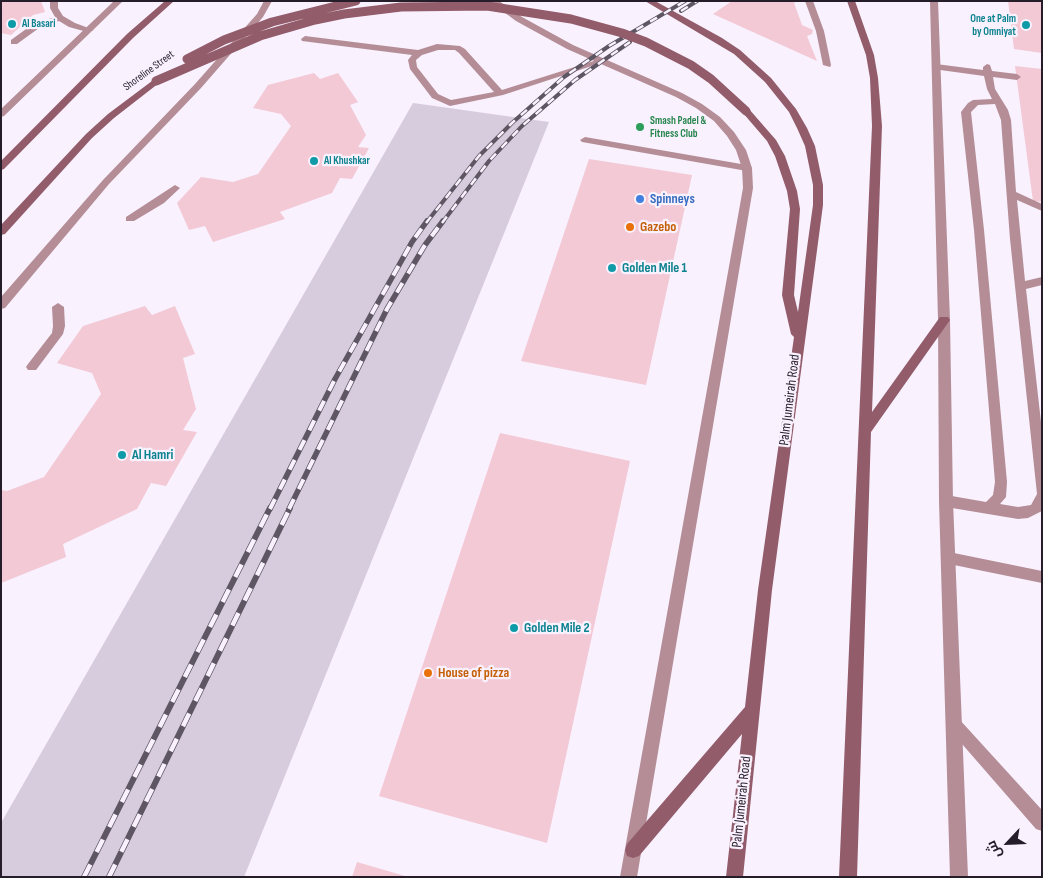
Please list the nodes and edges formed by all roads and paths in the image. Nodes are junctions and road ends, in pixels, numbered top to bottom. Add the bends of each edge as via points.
1 (54, 1) edge
2 (119, 1) edge
3 (170, 1) edge
4 (268, 1) edge
5 (356, 1) edge
6 (493, 1) edge
7 (649, 1) edge
8 (809, 1) edge
9 (851, 1) edge
10 (934, 1) edge
11 (60, 18) junction
12 (90, 30) junction
13 (306, 39) dead end
14 (14, 42) dead end
15 (419, 53) junction
16 (603, 61) junction
17 (936, 64) junction
18 (828, 65) dead end
19 (987, 70) junction
20 (1016, 74) dead end
21 (156, 81) junction
22 (500, 93) junction
23 (997, 101) junction
24 (1, 114) edge
25 (585, 140) dead end
26 (1, 167) edge
27 (747, 168) junction
28 (175, 188) dead end
29 (1011, 193) junction
30 (1042, 208) edge
31 (130, 219) dead end
32 (1, 232) edge
33 (1042, 281) edge
34 (1020, 286) junction
35 (1, 305) edge
36 (58, 307) dead end
37 (944, 320) junction
38 (798, 339) junction
39 (32, 367) dead end
40 (865, 431) junction
41 (946, 501) junction
42 (1042, 502) edge
43 (989, 508) junction
44 (949, 558) junction
45 (1042, 577) edge
46 (751, 712) junction
47 (954, 724) junction
48 (1042, 823) edge
49 (633, 850) junction
50 (628, 877) edge
51 (734, 877) edge
52 (848, 877) edge
53 (958, 877) edge

1 - 11 street
2 - 12 street
3 - 26 main road via 130,36
4 - 35 street via 260,15 198,86 106,182
5 - 21 main road, Shoreline Street, bridge via 297,14 248,30 195,54
6 - 16 street via 544,33
7 - 38 main road, Palm Jumeirah Road via 742,56 781,95 802,128 815,165 818,205
8 - 18 street
9 - 40 main road via 870,55 877,126
10 - 17 street
11 - 12 street
11 - 14 street via 36,26
12 - 24 street
13 - 15 street
15 - 22 street via 444,46 457,48
15 - 22 street via 411,64 439,99 450,103
16 - 22 street
16 - 27 street via 679,95 717,119 741,150
17 - 19 street
17 - 37 street
19 - 20 street
19 - 23 street
21 - 32 main road, Shoreline Street via 89,136
21 - 38 main road, bridge via 260,36 353,12 401,7 468,5 544,13 622,33 691,65 717,84 760,125 780,156 795,209 788,295
23 - 29 street via 1006,120
23 - 43 street via 976,102 966,112 1001,482 999,497
25 - 27 street
27 - 49 street via 748,188
28 - 31 street
29 - 30 street
29 - 34 street
33 - 34 street
34 - 42 street
36 - 39 street via 57,334
37 - 40 main road
37 - 41 street
38 - 46 main road, Palm Jumeirah Road
40 - 52 main road
41 - 43 street
41 - 44 street
42 - 43 street via 1028,512
44 - 45 street
44 - 47 street
46 - 49 main road
46 - 51 main road, Palm Jumeirah Road
47 - 48 street
47 - 53 street
49 - 50 street

